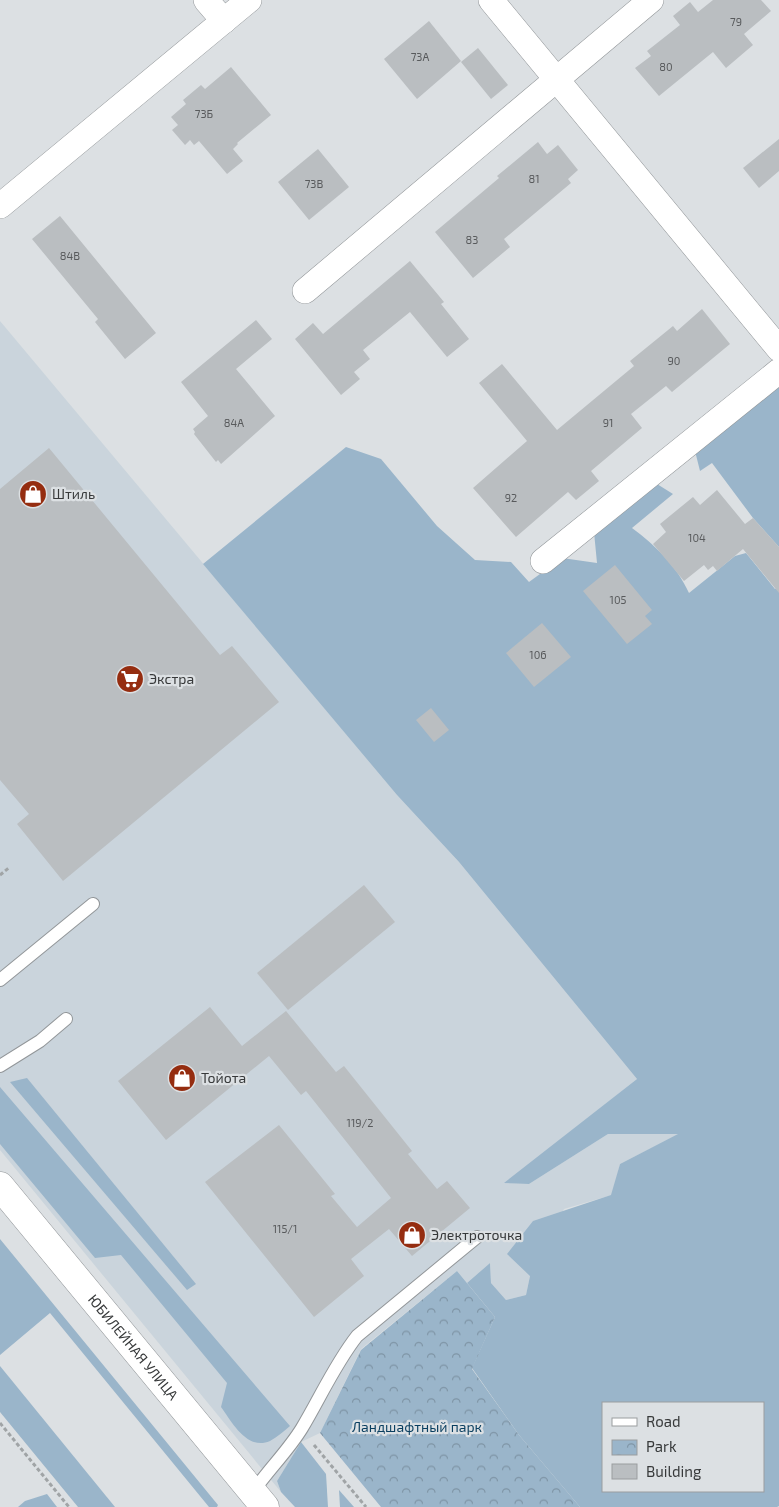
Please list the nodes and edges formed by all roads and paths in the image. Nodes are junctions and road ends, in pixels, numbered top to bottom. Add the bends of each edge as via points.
1 (206, 0) edge
2 (249, 0) edge
3 (491, 0) edge
4 (651, 0) edge
5 (224, 21) junction
6 (556, 78) junction
7 (0, 206) edge
8 (305, 291) dead end
9 (779, 349) edge
10 (779, 371) edge
11 (542, 561) dead end
12 (10, 867) dead end
13 (0, 875) edge
14 (93, 904) dead end
15 (0, 980) edge
16 (66, 1019) dead end
17 (0, 1066) edge
18 (0, 1186) edge
19 (477, 1237) dead end
20 (0, 1423) edge
21 (308, 1439) dead end
22 (259, 1500) edge
23 (69, 1507) edge
24 (366, 1507) edge

1 - 5 street
2 - 5 street
3 - 6 street
4 - 6 street
5 - 7 street
6 - 8 street
6 - 9 street
10 - 11 street
12 - 13 path
14 - 15 lane
16 - 17 lane via 40,1041
18 - 22 main road, ЮБИЛЕЙНАЯ УЛИЦА
19 - 22 lane via 357,1336 301,1430 267,1470
20 - 23 path
21 - 24 path

